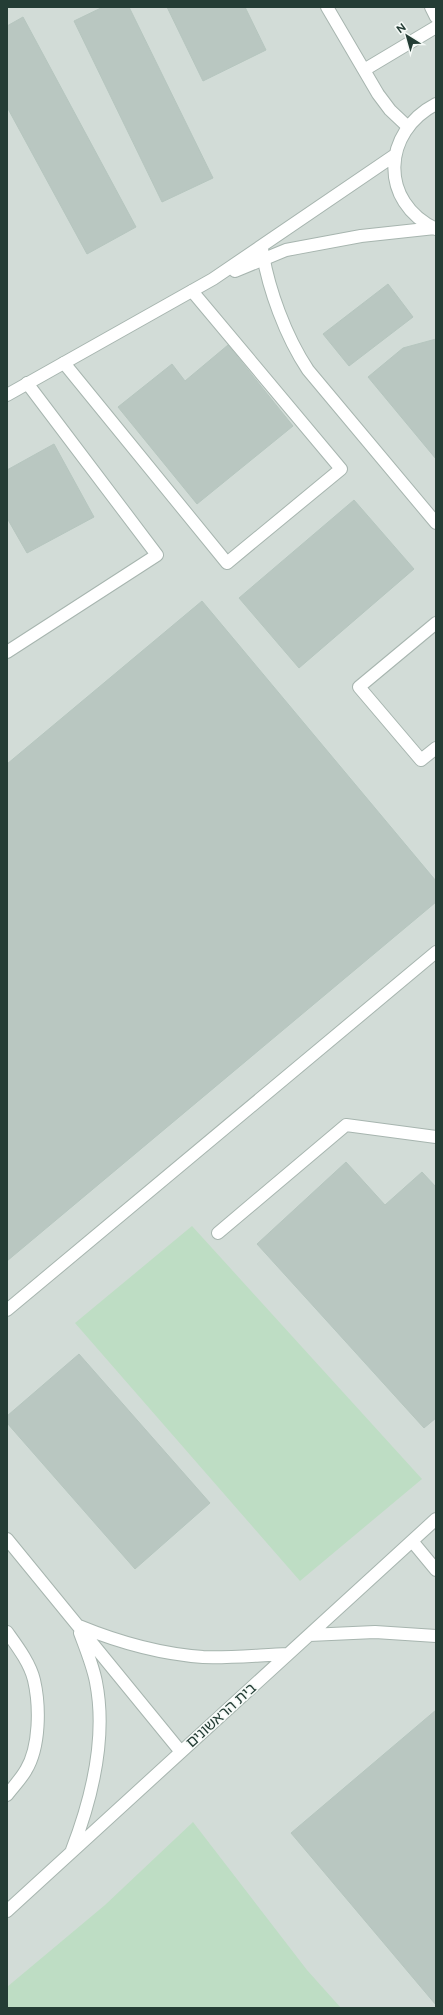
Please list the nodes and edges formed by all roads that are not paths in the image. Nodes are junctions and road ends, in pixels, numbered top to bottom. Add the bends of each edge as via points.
1 (327, 7) edge
2 (431, 7) edge
3 (436, 16) edge
4 (436, 27) edge
5 (364, 70) junction
6 (436, 104) edge
7 (408, 127) junction
8 (395, 156) junction
9 (435, 228) edge
10 (262, 246) junction
11 (264, 259) junction
12 (213, 279) junction
13 (192, 291) junction
14 (64, 363) junction
15 (27, 383) junction
16 (7, 395) edge
17 (436, 523) edge
18 (436, 623) edge
19 (7, 652) edge
20 (436, 748) edge
21 (436, 952) edge
22 (436, 1137) edge
23 (218, 1233) dead end
24 (7, 1310) edge
25 (436, 1519) edge
26 (7, 1539) edge
27 (412, 1541) junction
28 (436, 1570) edge
29 (78, 1626) junction
30 (7, 1632) edge
31 (309, 1635) junction
32 (436, 1636) edge
33 (288, 1654) junction
34 (181, 1752) junction
35 (7, 1795) edge
36 (72, 1852) junction
37 (7, 1912) edge

1 - 5 street
2 - 3 street
4 - 5 street
5 - 7 street via 390,110
6 - 7 street via 416,117
7 - 8 street via 402,134
8 - 9 street via 395,178 402,199 416,217
8 - 10 street
9 - 11 street via 286,250
10 - 11 street
10 - 12 street
11 - 12 street
11 - 17 street via 288,335 301,360
12 - 13 street
13 - 14 street
13 - 14 street via 341,469 227,563
14 - 15 street
15 - 16 street
15 - 19 street via 157,555
18 - 20 street via 359,687 421,760
21 - 24 street
22 - 23 street via 346,1125
25 - 27 street, בית הראשונים
26 - 29 street
27 - 28 street
27 - 31 street, בית הראשונים
29 - 33 street via 111,1639 139,1646 203,1656
29 - 34 street
29 - 36 street via 96,1682 100,1714 97,1760 90,1797
30 - 35 street via 18,1647 34,1679 39,1709 36,1743 27,1770
31 - 32 street via 375,1632
31 - 33 street, בית הראשונים
33 - 34 street, בית הראשונים
34 - 36 street, בית הראשונים
36 - 37 street, בית הראשונים

